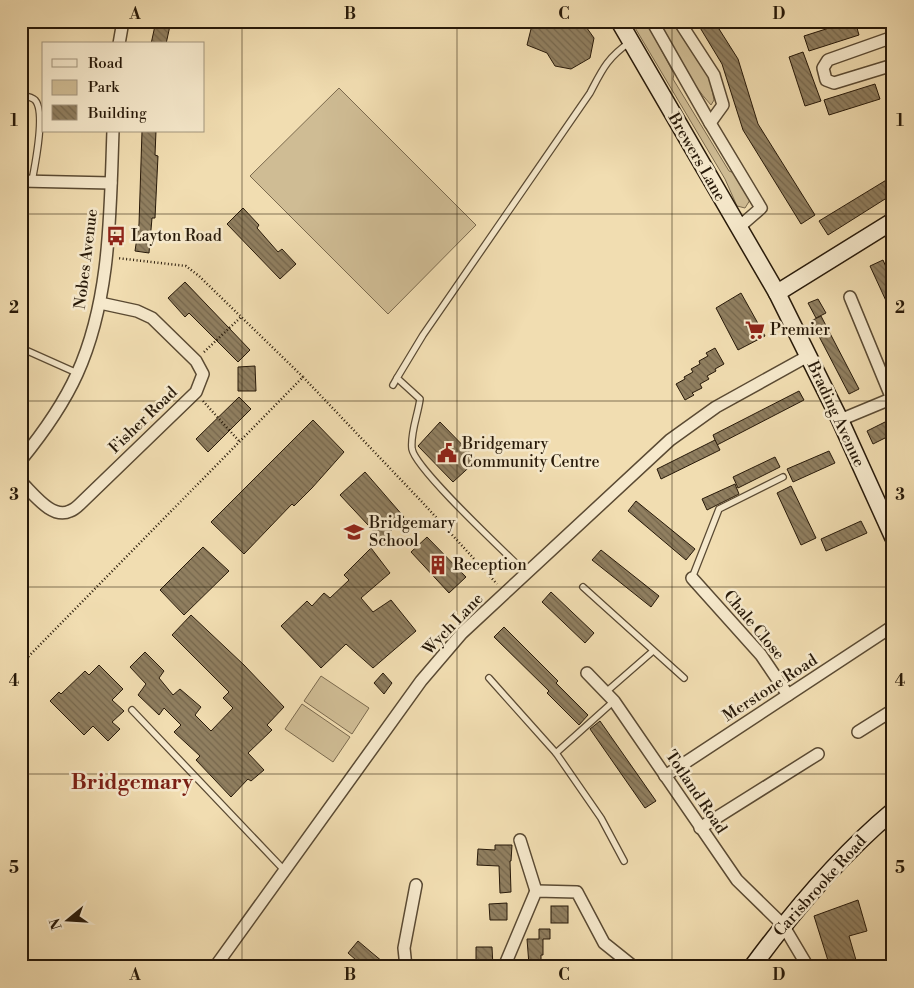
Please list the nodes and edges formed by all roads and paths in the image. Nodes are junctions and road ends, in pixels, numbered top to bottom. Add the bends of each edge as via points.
1 (123, 21) edge
2 (619, 21) edge
3 (652, 21) edge
4 (679, 21) edge
5 (893, 37) edge
6 (118, 42) edge
7 (630, 42) junction
8 (893, 64) edge
9 (21, 95) edge
10 (710, 123) junction
11 (112, 132) edge
12 (27, 181) edge
13 (111, 184) junction
14 (893, 221) edge
15 (738, 228) junction
16 (106, 258) junction
17 (776, 293) junction
18 (850, 297) dead end
19 (100, 303) junction
20 (241, 317) junction
21 (21, 348) edge
22 (808, 356) junction
23 (196, 360) junction
24 (78, 372) junction
25 (304, 377) junction
26 (397, 378) junction
27 (392, 385) dead end
28 (196, 392) junction
29 (892, 398) edge
30 (840, 420) junction
31 (240, 442) junction
32 (21, 460) edge
33 (783, 477) dead end
34 (21, 482) edge
35 (893, 536) edge
36 (527, 574) junction
37 (692, 578) joint
38 (583, 587) dead end
39 (505, 594) junction
40 (893, 626) edge
41 (653, 651) junction
42 (21, 664) edge
43 (587, 673) dead end
44 (488, 678) dead end
45 (684, 678) dead end
46 (788, 695) junction
47 (610, 697) junction
48 (132, 710) dead end
49 (893, 710) edge
50 (858, 732) dead end
51 (556, 753) junction
52 (818, 754) dead end
53 (665, 776) junction
54 (893, 811) edge
55 (700, 828) junction
56 (520, 840) dead end
57 (624, 861) dead end
58 (284, 871) junction
59 (416, 885) dead end
60 (536, 891) junction
61 (783, 925) junction
62 (215, 967) edge
63 (406, 967) edge
64 (504, 967) edge
65 (634, 967) edge
66 (752, 967) edge
67 (808, 967) edge

1 - 6 street
2 - 7 street, Brewers Lane
3 - 10 street
4 - 10 street via 714,75 723,105
5 - 8 street via 828,60 823,68 826,80 834,83
7 - 15 street, Brewers Lane
7 - 26 lane via 606,63 590,93 423,335
9 - 12 lane via 31,97 38,106 38,141
10 - 15 street via 762,208
11 - 13 street, Nobes Avenue
12 - 13 street
13 - 16 street, Nobes Avenue
14 - 17 street
15 - 17 street, Brewers Lane
16 - 19 street, Nobes Avenue
16 - 20 path via 186,266
17 - 22 street, Brading Avenue
18 - 29 street
19 - 23 street via 137,311 152,318
19 - 24 street, Nobes Avenue
20 - 23 path
20 - 25 path
21 - 24 lane
22 - 30 street, Brading Avenue
22 - 36 street, Wych Lane via 716,407 670,440
23 - 28 street, Fisher Road via 203,374
24 - 32 street, Nobes Avenue via 58,410
25 - 31 path
25 - 39 path
26 - 27 lane
26 - 36 lane via 420,400 412,450 419,463
28 - 31 path
28 - 34 street, Fisher Road via 69,512 49,509
29 - 30 street
30 - 35 street, Brading Avenue
31 - 42 path
33 - 37 lane via 719,509
36 - 39 street, Wych Lane
37 - 46 street, Chale Close via 761,654
38 - 41 lane
39 - 58 street, Wych Lane via 462,633 421,681
40 - 46 street, Merstone Road
41 - 45 lane
41 - 47 lane
43 - 47 street, Totland Road
44 - 51 lane
46 - 53 street, Merstone Road
47 - 51 lane
47 - 53 street, Totland Road
48 - 58 lane
49 - 50 street
51 - 57 lane via 601,818
52 - 55 street
53 - 55 street, Totland Road
54 - 61 street, Carisbrooke Road via 840,859
55 - 61 street, Totland Road via 737,880
56 - 60 street
58 - 62 street, Wych Lane
59 - 63 street via 404,948
60 - 64 street
60 - 65 street via 577,892 604,943
61 - 66 street, Carisbrooke Road
61 - 67 street, Totland Road

